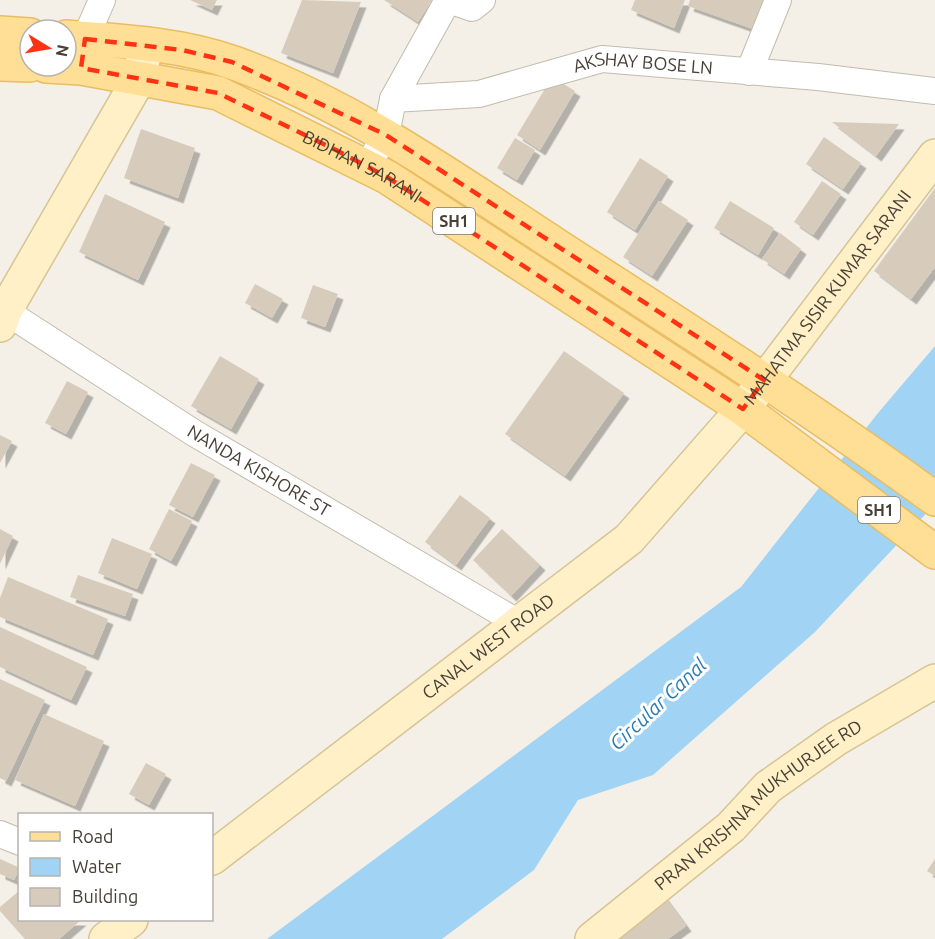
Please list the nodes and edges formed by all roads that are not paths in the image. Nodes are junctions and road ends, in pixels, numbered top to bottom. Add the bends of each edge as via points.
1 (102, 0) edge
2 (449, 0) edge
3 (482, 0) edge
4 (778, 0) edge
5 (0, 33) edge
6 (18, 34) edge
7 (78, 46) edge
8 (146, 46) junction
9 (78, 48) edge
10 (78, 48) edge
11 (0, 64) edge
12 (18, 65) edge
13 (749, 72) junction
14 (139, 79) junction
15 (935, 91) edge
16 (393, 99) junction
17 (386, 135) junction
18 (935, 156) edge
19 (366, 166) junction
20 (3, 318) edge
21 (764, 380) junction
22 (743, 409) junction
23 (935, 499) edge
24 (935, 552) edge
25 (517, 622) junction
26 (935, 681) edge
27 (935, 706) edge
28 (836, 739) junction
29 (0, 834) edge
30 (18, 841) edge
31 (213, 857) edge
32 (130, 921) edge
33 (106, 939) edge
34 (592, 939) edge

1 - 7 street
2 - 3 street via 472,8
2 - 16 street
4 - 13 street
5 - 6 main road
8 - 9 main road, BIDHAN SARANI / SH1
8 - 14 main road
8 - 17 main road, BIDHAN SARANI / SH1 via 232,62
10 - 14 main road, BIDHAN SARANI / SH1
11 - 12 main road
13 - 15 street, AKSHAY BOSE LN
13 - 16 street, AKSHAY BOSE LN via 602,59 478,94
14 - 19 main road, BIDHAN SARANI / SH1 via 218,93
14 - 20 main road
16 - 17 street
17 - 19 street
17 - 21 main road, BIDHAN SARANI / SH1
18 - 21 main road, MAHATMA SISIR KUMAR SARANI
19 - 22 main road, BIDHAN SARANI / SH1
20 - 25 street, NANDA KISHORE ST
21 - 22 main road, MAHATMA SISIR KUMAR SARANI
21 - 23 main road, BIDHAN SARANI / SH1
22 - 24 main road, BIDHAN SARANI / SH1
22 - 25 main road, CANAL WEST ROAD via 629,539
25 - 31 main road, CANAL WEST ROAD
26 - 28 main road, PRAN KRISHNA MUKHURJEE RD
27 - 28 main road via 881,735
28 - 34 main road, PRAN KRISHNA MUKHURJEE RD via 768,787 730,827
29 - 30 street
32 - 33 main road

